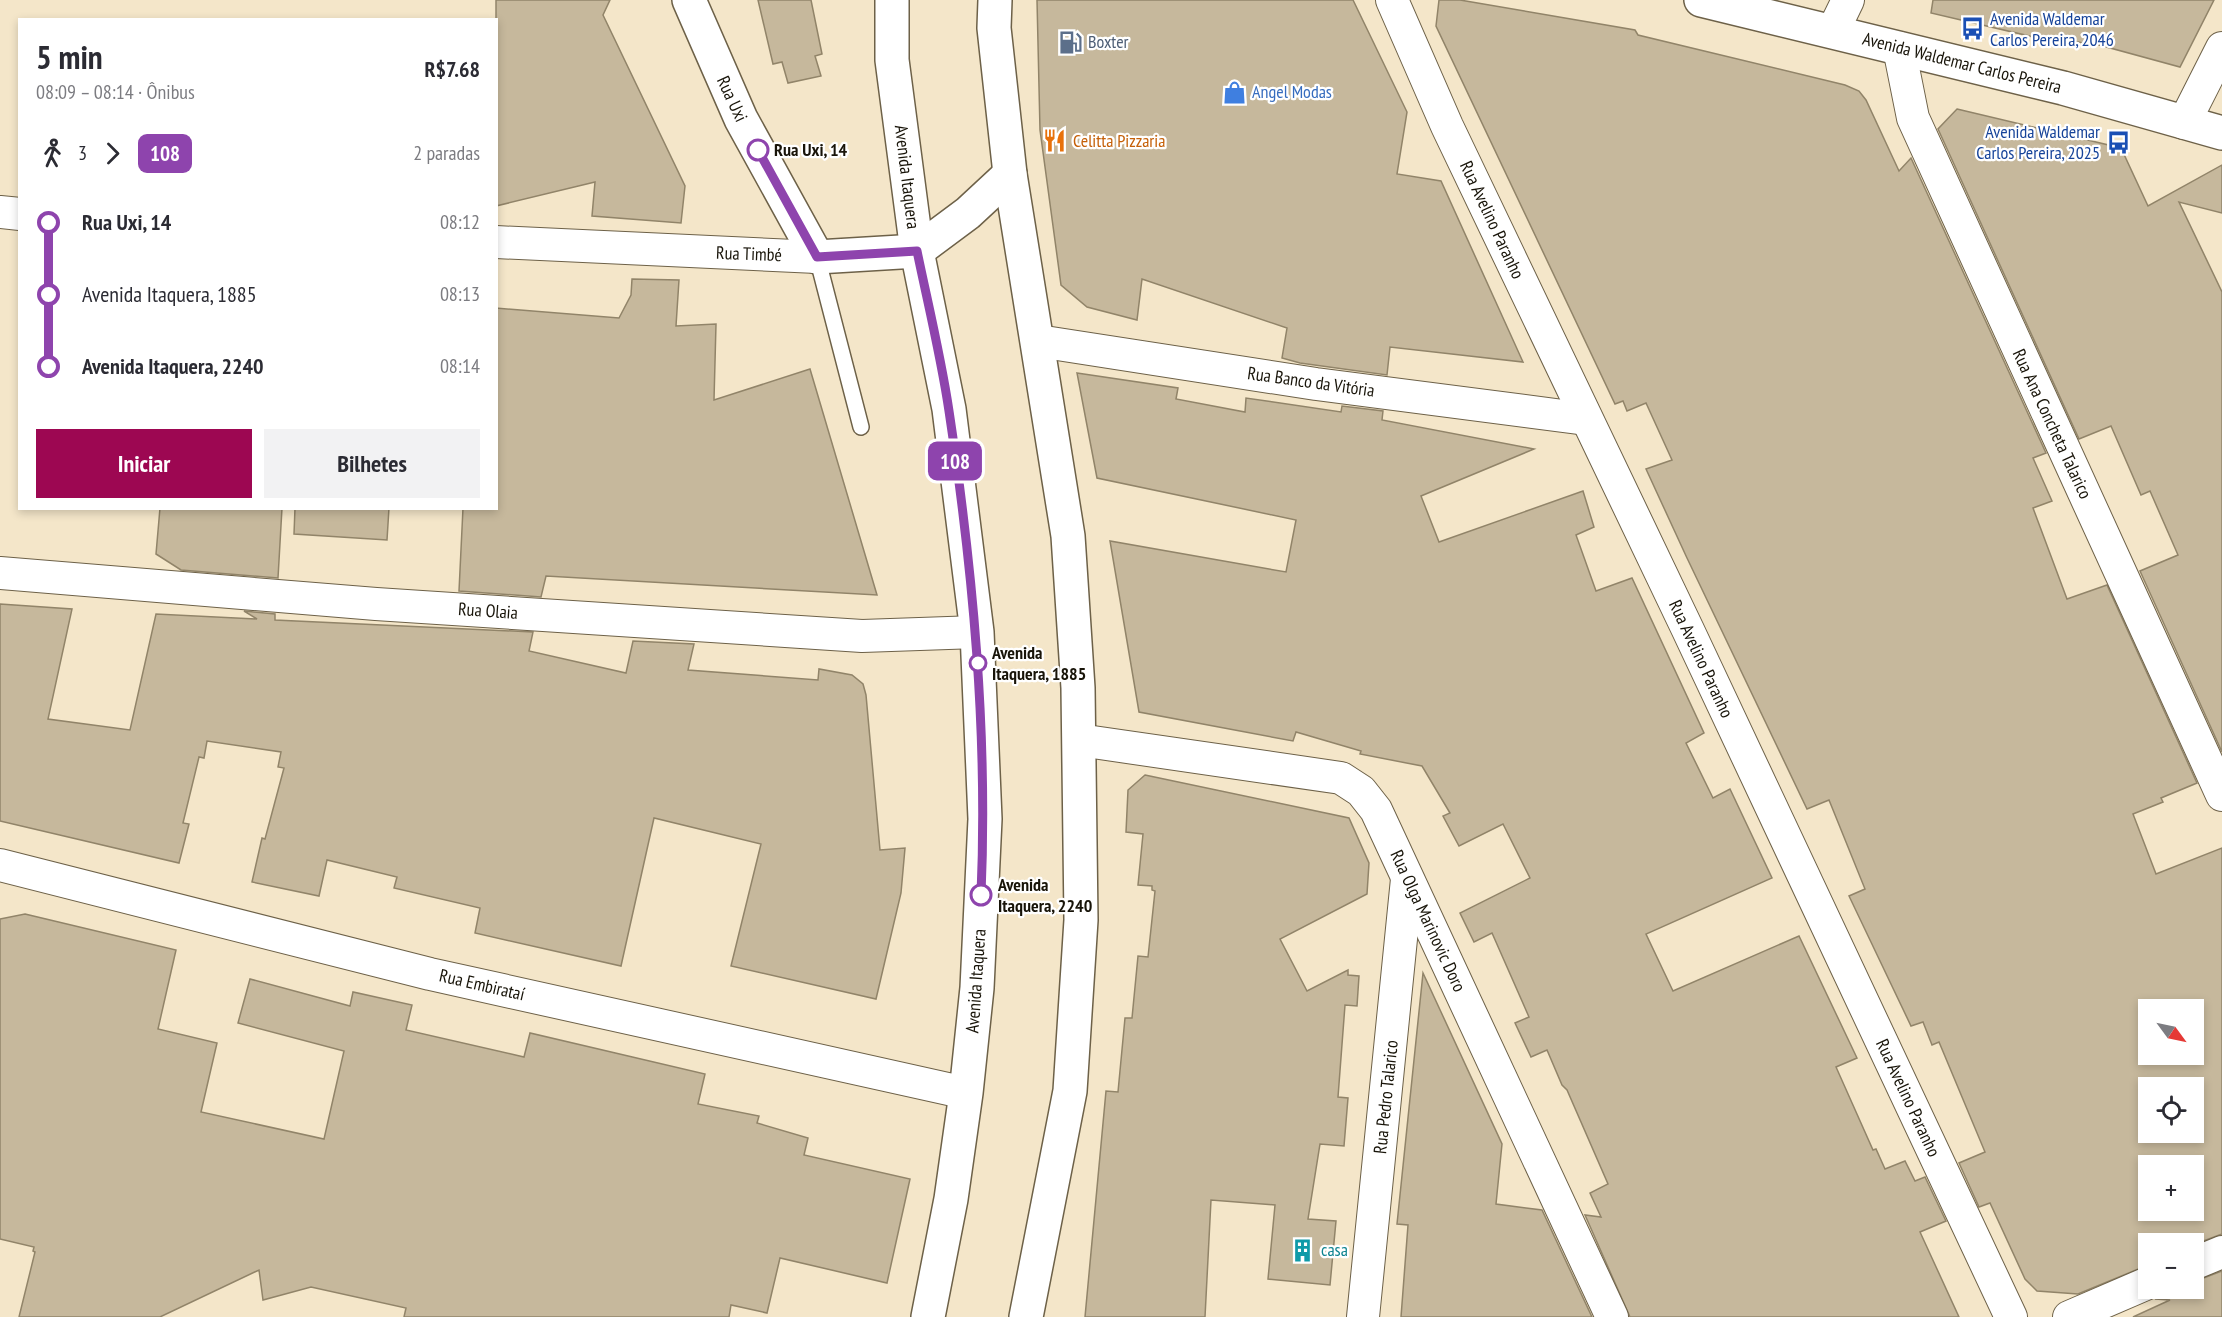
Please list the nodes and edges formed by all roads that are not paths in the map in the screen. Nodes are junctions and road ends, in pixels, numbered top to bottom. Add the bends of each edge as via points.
1 (689, 0) edge
2 (892, 0) edge
3 (995, 0) edge
4 (1392, 0) edge
5 (1701, 0) edge
6 (1848, 0) edge
7 (1833, 31) junction
8 (1899, 48) junction
9 (2222, 48) edge
10 (2184, 123) junction
11 (2222, 133) edge
12 (1010, 174) junction
13 (0, 212) edge
14 (18, 214) edge
15 (498, 242) edge
16 (917, 251) junction
17 (817, 257) junction
18 (1038, 341) junction
19 (1586, 419) junction
20 (861, 427) dead end
21 (0, 573) edge
22 (977, 632) junction
23 (1078, 740) junction
24 (2222, 795) edge
25 (0, 865) edge
26 (1407, 877) junction
27 (966, 1093) junction
28 (2222, 1252) edge
29 (2204, 1259) edge
30 (2138, 1287) edge
31 (928, 1317) edge
32 (1026, 1317) edge
33 (1363, 1317) edge
34 (1612, 1317) edge
35 (2011, 1317) edge
36 (2069, 1317) edge

1 - 17 main road, Rua Uxi via 741,119
2 - 16 main road, Avenida Itaquera via 892,60
3 - 12 main road via 994,28
4 - 19 street, Rua Avelino Paranho via 1447,126
5 - 7 main road, Avenida Waldemar Carlos Pereira
6 - 7 street
7 - 8 main road, Avenida Waldemar Carlos Pereira
8 - 10 main road, Avenida Waldemar Carlos Pereira via 2063,88
8 - 24 street, Rua Ana Concheta Talarico via 1913,118
9 - 10 street
10 - 11 main road, Avenida Waldemar Carlos Pereira
12 - 16 main road via 968,213
12 - 18 main road
13 - 14 street
15 - 17 street, Rua Timbé
16 - 17 main road, Rua Timbé
16 - 22 main road, Avenida Itaquera via 949,409
17 - 20 lane
18 - 19 street, Rua Banco da Vitória via 1316,384
18 - 23 main road via 1068,536
19 - 35 street, Rua Avelino Paranho
21 - 22 street, Rua Olaia via 376,604 862,636
22 - 27 main road, Avenida Itaquera via 985,819 977,988
23 - 26 street, Rua Olga Marinovic Doro via 1341,778 1361,791 1376,810
23 - 32 main road via 1081,920 1071,1091
25 - 27 street, Rua Embirataí via 430,974
26 - 33 street, Rua Pedro Talarico
26 - 34 street, Rua Olga Marinovic Doro
27 - 31 main road, Avenida Itaquera
28 - 29 street
30 - 36 street

